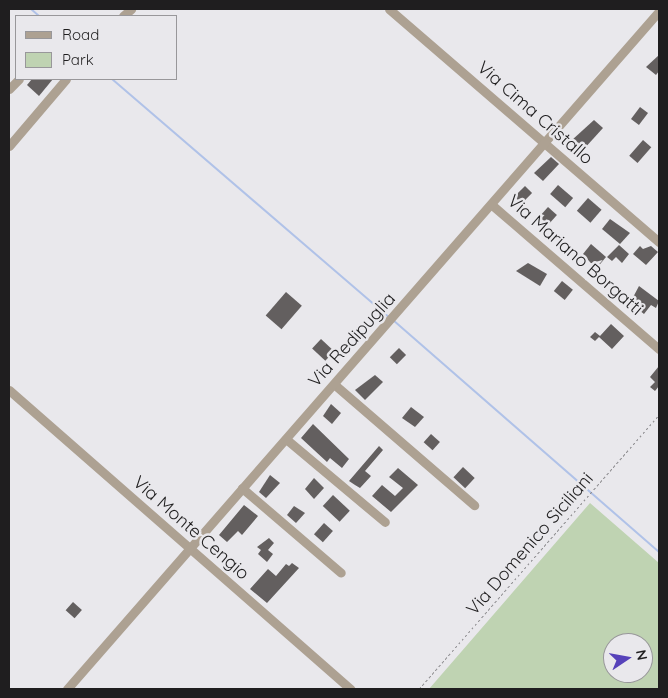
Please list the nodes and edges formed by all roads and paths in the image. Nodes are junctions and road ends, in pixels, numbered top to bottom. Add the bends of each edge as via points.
1 (389, 9) edge
2 (659, 11) edge
3 (18, 80) edge
4 (65, 80) edge
5 (9, 89) edge
6 (545, 143) junction
7 (9, 146) edge
8 (492, 205) junction
9 (659, 242) edge
10 (659, 349) edge
11 (334, 385) junction
12 (9, 390) edge
13 (659, 415) edge
14 (286, 439) junction
15 (242, 488) junction
16 (474, 505) dead end
17 (385, 522) dead end
18 (189, 547) junction
19 (341, 573) dead end
20 (68, 689) edge
21 (351, 689) edge
22 (419, 689) edge

1 - 6 street, Via Cima Cristallo
2 - 6 street, Via Redipuglia
3 - 5 street
4 - 7 street
6 - 8 street, Via Redipuglia
6 - 9 street, Via Cima Cristallo
8 - 10 street, Via Mariano Borgatti
8 - 11 street, Via Redipuglia
11 - 14 street, Via Redipuglia
11 - 16 street
12 - 18 street, Via Monte Cengio
13 - 22 path, Via Domenico Siciliani
14 - 15 street, Via Redipuglia
14 - 17 street
15 - 18 street, Via Redipuglia
15 - 19 street
18 - 20 street, Via Redipuglia
18 - 21 street, Via Monte Cengio

